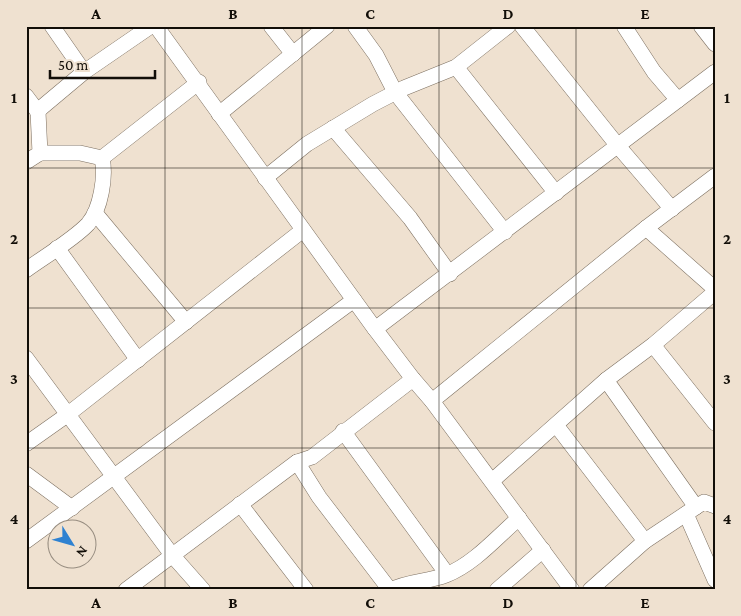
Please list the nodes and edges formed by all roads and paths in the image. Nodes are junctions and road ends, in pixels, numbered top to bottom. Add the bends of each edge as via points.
1 (52, 26) edge
2 (151, 26) edge
3 (156, 26) edge
4 (271, 26) edge
5 (327, 26) edge
6 (356, 26) edge
7 (508, 26) edge
8 (522, 26) edge
9 (624, 26) edge
10 (701, 26) edge
11 (715, 44) edge
12 (292, 54) junction
13 (456, 67) junction
14 (84, 72) junction
15 (715, 72) edge
16 (199, 82) junction
17 (395, 92) junction
18 (26, 96) edge
19 (678, 100) junction
20 (38, 112) junction
21 (220, 114) junction
22 (333, 128) junction
23 (618, 146) junction
24 (40, 153) junction
25 (102, 158) junction
26 (26, 162) edge
27 (715, 176) edge
28 (265, 178) junction
29 (556, 193) junction
30 (672, 209) junction
31 (95, 213) junction
32 (646, 228) junction
33 (303, 230) junction
34 (504, 232) junction
35 (56, 248) junction
36 (26, 270) edge
37 (450, 274) junction
38 (715, 290) edge
39 (354, 300) junction
40 (186, 322) junction
41 (375, 329) junction
42 (653, 345) junction
43 (26, 358) edge
44 (138, 360) junction
45 (413, 379) junction
46 (606, 380) junction
47 (432, 401) junction
48 (67, 415) junction
49 (715, 423) edge
50 (556, 425) junction
51 (343, 431) junction
52 (26, 444) edge
53 (297, 462) junction
54 (26, 474) edge
55 (114, 477) junction
56 (492, 482) junction
57 (240, 504) junction
58 (715, 506) edge
59 (72, 508) junction
60 (691, 510) junction
61 (519, 518) junction
62 (26, 541) edge
63 (644, 541) junction
64 (543, 550) junction
65 (172, 555) junction
66 (447, 574) junction
67 (715, 580) edge
68 (126, 590) edge
69 (203, 590) edge
70 (306, 590) edge
71 (390, 590) edge
72 (497, 590) edge
73 (572, 590) edge
74 (590, 590) edge

1 - 14 street
2 - 14 street
3 - 16 street
4 - 12 street
5 - 12 street
6 - 17 street
7 - 13 street
8 - 23 street
9 - 19 street via 654,72
10 - 11 street
12 - 21 street
13 - 17 street
13 - 29 street
14 - 20 street
15 - 19 street
16 - 21 street
16 - 25 street
17 - 22 street
17 - 34 street
18 - 20 street
19 - 23 street
20 - 24 street
21 - 28 street
22 - 28 street via 307,144
22 - 37 street via 410,218
23 - 29 street
23 - 30 street
24 - 25 street via 80,153
24 - 26 street
25 - 31 street via 103,175
27 - 30 street
28 - 33 street
29 - 34 street
30 - 32 street
31 - 35 street via 88,224
31 - 40 street
32 - 38 street
32 - 47 street
33 - 39 street
33 - 40 street
34 - 37 street
35 - 36 street
35 - 44 street
37 - 41 street
38 - 42 street
39 - 41 street
39 - 55 street
40 - 44 street
41 - 45 street
42 - 46 street
42 - 49 street
43 - 48 street
44 - 48 street
45 - 47 street
45 - 51 street
46 - 50 street
46 - 60 street
47 - 56 street
48 - 52 street
48 - 55 street
50 - 56 street
50 - 63 street
51 - 53 street via 312,457
51 - 66 street
53 - 57 street
53 - 71 street via 319,497
54 - 59 street
55 - 59 street
55 - 65 street
56 - 61 street
57 - 65 street
57 - 70 street
58 - 60 street via 704,502
59 - 62 street
60 - 63 street
60 - 67 street
61 - 64 street
61 - 66 street via 473,558
63 - 74 street
64 - 72 street
64 - 73 street
65 - 68 street
65 - 69 street
66 - 71 street

